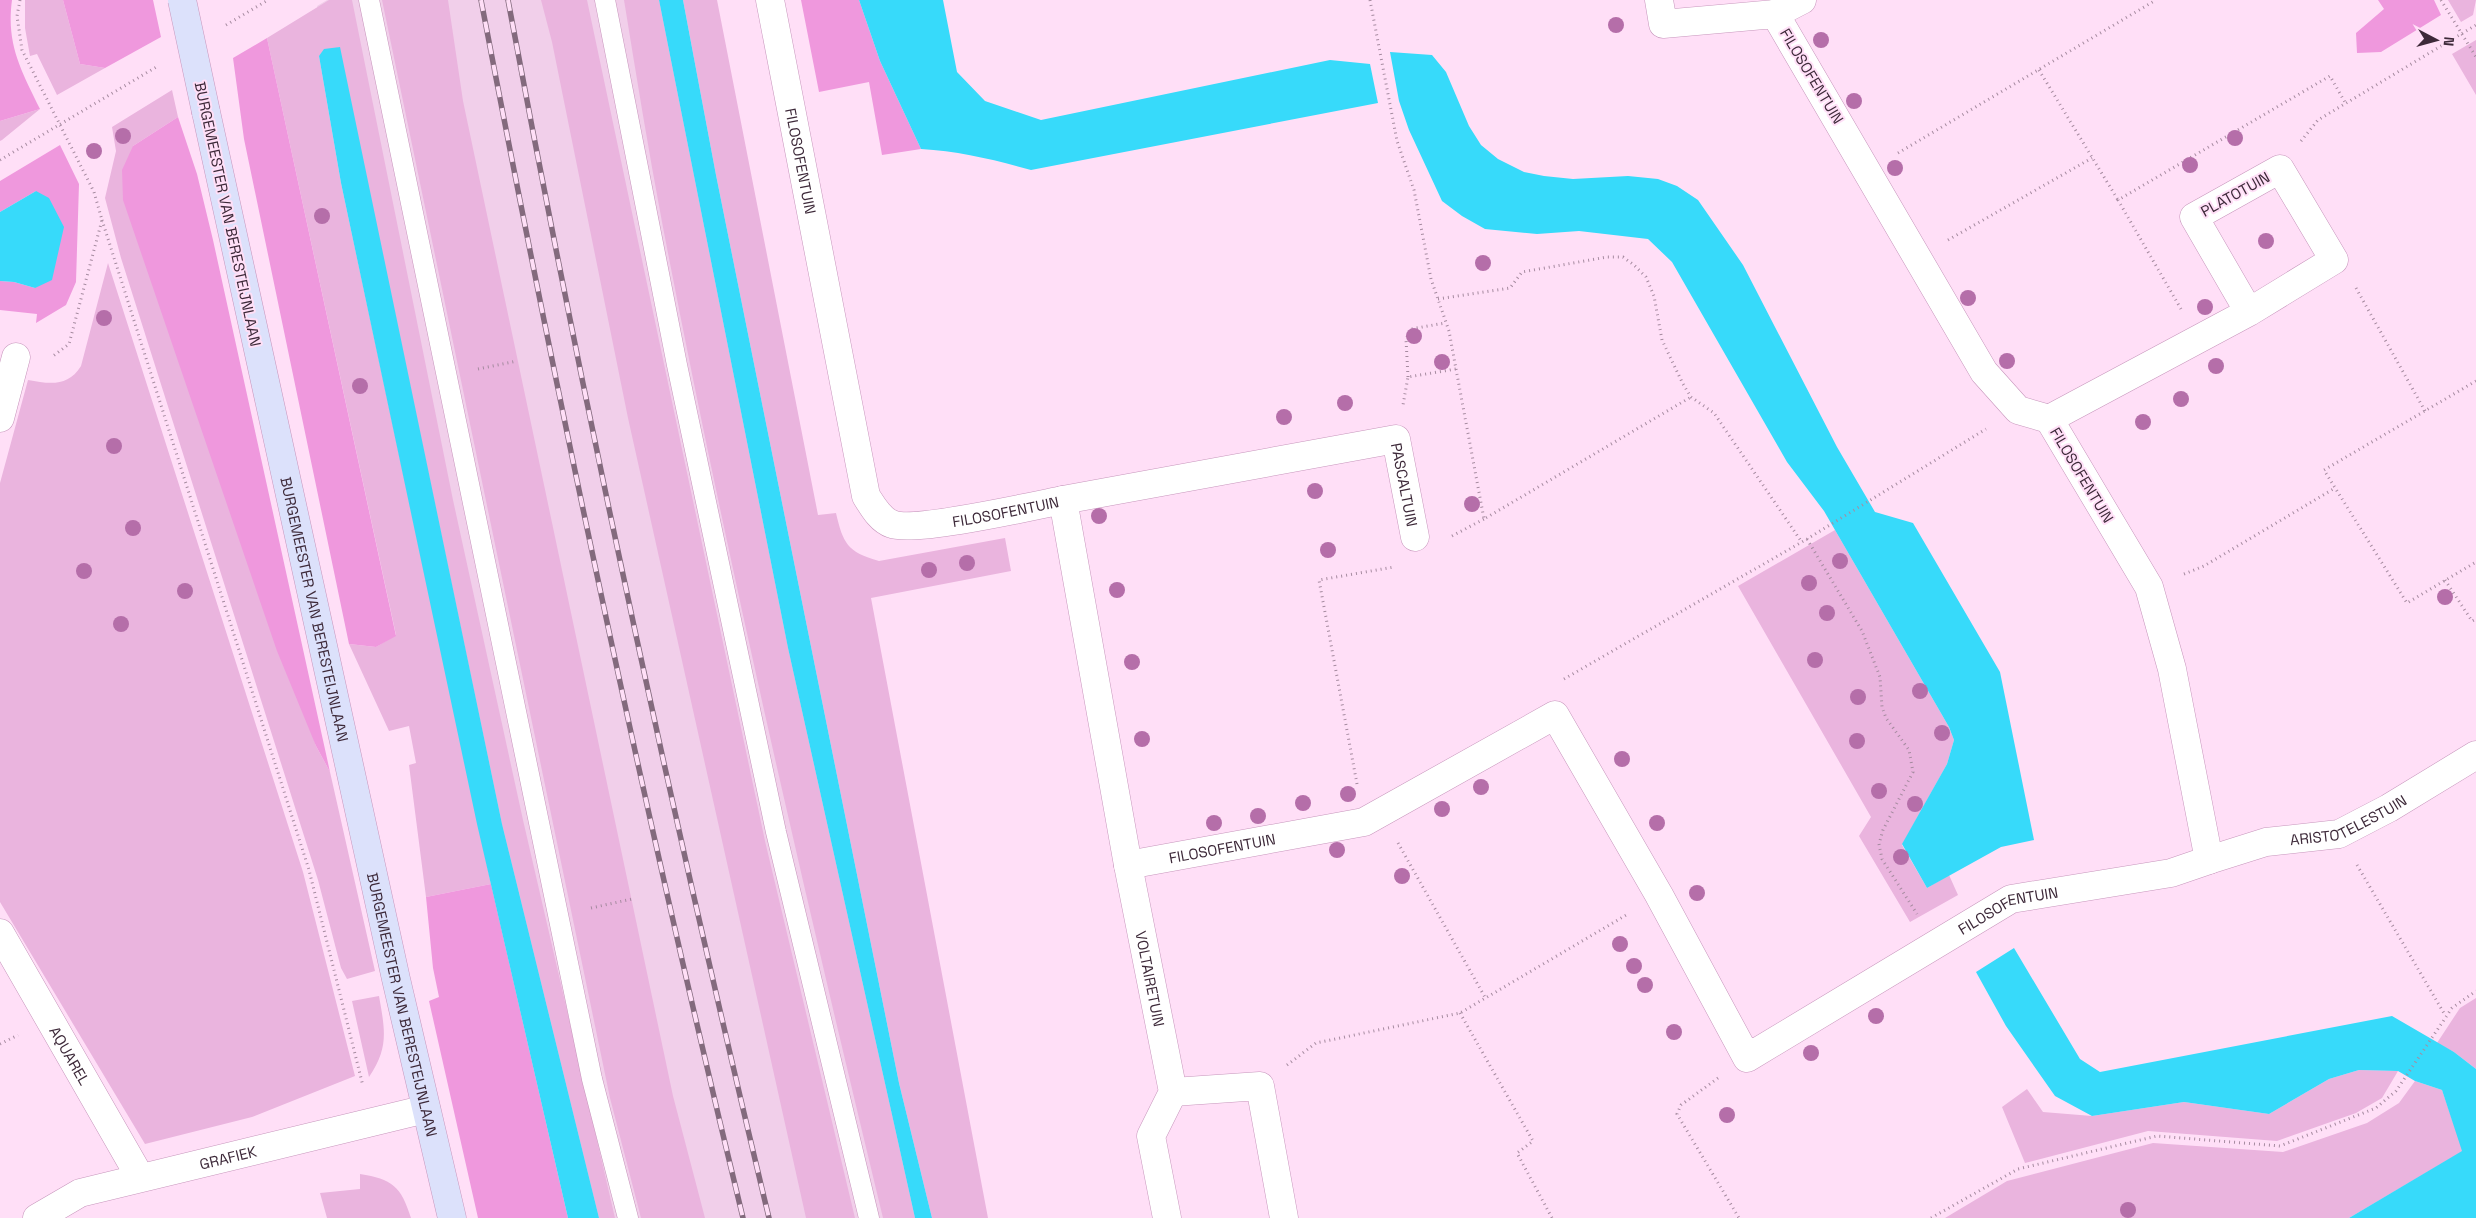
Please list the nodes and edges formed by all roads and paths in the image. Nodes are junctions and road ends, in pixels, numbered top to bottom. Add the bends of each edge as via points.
1 (20, 0) edge
2 (182, 0) edge
3 (369, 0) edge
4 (605, 0) edge
5 (770, 0) edge
6 (1370, 0) edge
7 (1659, 0) edge
8 (1802, 0) edge
9 (2156, 0) edge
10 (2441, 0) edge
11 (1775, 14) junction
12 (2476, 25) edge
13 (2461, 36) junction
14 (2476, 57) edge
15 (2039, 70) junction
16 (60, 125) junction
17 (2092, 158) junction
18 (0, 160) edge
19 (2280, 170) junction
20 (1868, 171) junction
21 (2118, 200) dead end
22 (102, 220) junction
23 (1917, 257) junction
24 (2334, 260) junction
25 (1438, 299) junction
26 (2249, 312) junction
27 (1445, 322) junction
28 (16, 357) joint
29 (517, 361) dead end
30 (474, 369) dead end
31 (1456, 369) junction
32 (1408, 377) junction
33 (2476, 381) edge
34 (1690, 397) junction
35 (2018, 410) junction
36 (2425, 411) junction
37 (0, 418) edge
38 (2048, 419) junction
39 (1396, 440) junction
40 (2335, 488) junction
41 (1063, 500) junction
42 (1415, 538) joint
43 (1806, 539) junction
44 (1800, 541) junction
45 (2476, 562) edge
46 (2445, 580) junction
47 (2150, 587) junction
48 (2476, 618) edge
49 (1555, 715) junction
50 (2476, 755) edge
51 (1372, 817) junction
52 (2338, 834) junction
53 (2209, 860) junction
54 (1128, 865) junction
55 (1659, 895) junction
56 (632, 899) dead end
57 (582, 910) dead end
58 (0, 932) edge
59 (1936, 944) junction
60 (2476, 992) edge
61 (1486, 998) junction
62 (1460, 1013) junction
63 (2445, 1015) junction
64 (1747, 1058) junction
65 (1260, 1086) junction
66 (1173, 1092) junction
67 (426, 1109) junction
68 (372, 1120) junction
69 (140, 1177) junction
70 (36, 1218) edge
71 (452, 1218) edge
72 (628, 1218) edge
73 (870, 1218) edge
74 (1167, 1218) edge
75 (1284, 1218) edge
76 (1552, 1218) edge
77 (1739, 1218) edge
78 (1930, 1218) edge

1 - 16 path via 17,16 22,50
2 - 67 main road, BURGEMEESTER VAN BERESTEIJNLAAN, bridge
3 - 72 lane via 592,1079
4 - 73 lane via 676,365 776,832
5 - 41 street, FILOSOFENTUIN via 866,496 877,514 892,525 919,526
6 - 25 path via 1397,141 1414,190 1431,279
7 - 11 street, FILOSOFENTUIN via 1663,24
8 - 11 street
9 - 15 path
10 - 13 path
11 - 20 street, FILOSOFENTUIN
12 - 13 path
13 - 14 path
13 - 19 path via 2318,120
15 - 17 path
15 - 20 path
16 - 18 path
16 - 22 path via 94,192
17 - 21 path
17 - 23 path
19 - 24 street, PLATOTUIN
19 - 26 street, PLATOTUIN via 2194,217
20 - 23 street, FILOSOFENTUIN
22 - 28 path via 69,344 46,362
22 - 68 path via 309,870
23 - 35 street, FILOSOFENTUIN via 1984,372
24 - 26 street
24 - 36 path via 2352,281
25 - 27 path
25 - 34 path via 1510,288 1522,272 1623,257 1646,277 1654,296 1662,340
26 - 38 street
27 - 31 path
27 - 32 path via 1411,329 1406,339
28 - 37 street
29 - 30 path
31 - 32 path
31 - 34 path via 1484,519
32 - 39 path
33 - 36 path
34 - 44 path via 1714,413
35 - 38 street, FILOSOFENTUIN
35 - 43 path
36 - 40 path via 2324,470
38 - 47 street, FILOSOFENTUIN
39 - 41 street, PASCALTUIN
39 - 42 street, PASCALTUIN
40 - 46 path via 2406,604
40 - 47 path via 2204,566
41 - 54 street, FILOSOFENTUIN
42 - 51 path, PASCALTUIN via 1400,566 1319,580
43 - 44 path
43 - 59 path via 1862,631 1880,677 1886,718 1910,750 1913,772 1879,844 1882,859
44 - 49 path via 1560,682
45 - 46 path
46 - 48 path via 2472,621
47 - 53 street, FILOSOFENTUIN via 2172,668
49 - 51 street, FILOSOFENTUIN
49 - 55 street
50 - 52 street, ARISTOTELESTUIN via 2389,808
51 - 54 street, FILOSOFENTUIN
51 - 61 path
52 - 53 street, ARISTOTELESTUIN via 2266,842
52 - 63 path
53 - 59 street, FILOSOFENTUIN via 2171,873 2011,899
54 - 66 street, VOLTAIRETUIN
55 - 61 path
55 - 64 street
56 - 57 path
58 - 69 street, AQUAREL
59 - 64 street, FILOSOFENTUIN
60 - 63 path
61 - 62 path
62 - 65 path via 1316,1043
62 - 76 path via 1533,1141 1517,1153
63 - 78 path via 2396,1091 2376,1108 2280,1146 2156,1136 2018,1168
64 - 77 path via 1681,1105 1677,1114
65 - 66 street
65 - 75 street
66 - 74 street via 1151,1136
67 - 68 street, GRAFIEK
67 - 71 main road, BURGEMEESTER VAN BERESTEIJNLAAN
68 - 69 street, GRAFIEK
69 - 70 street, GRAFIEK via 80,1193

